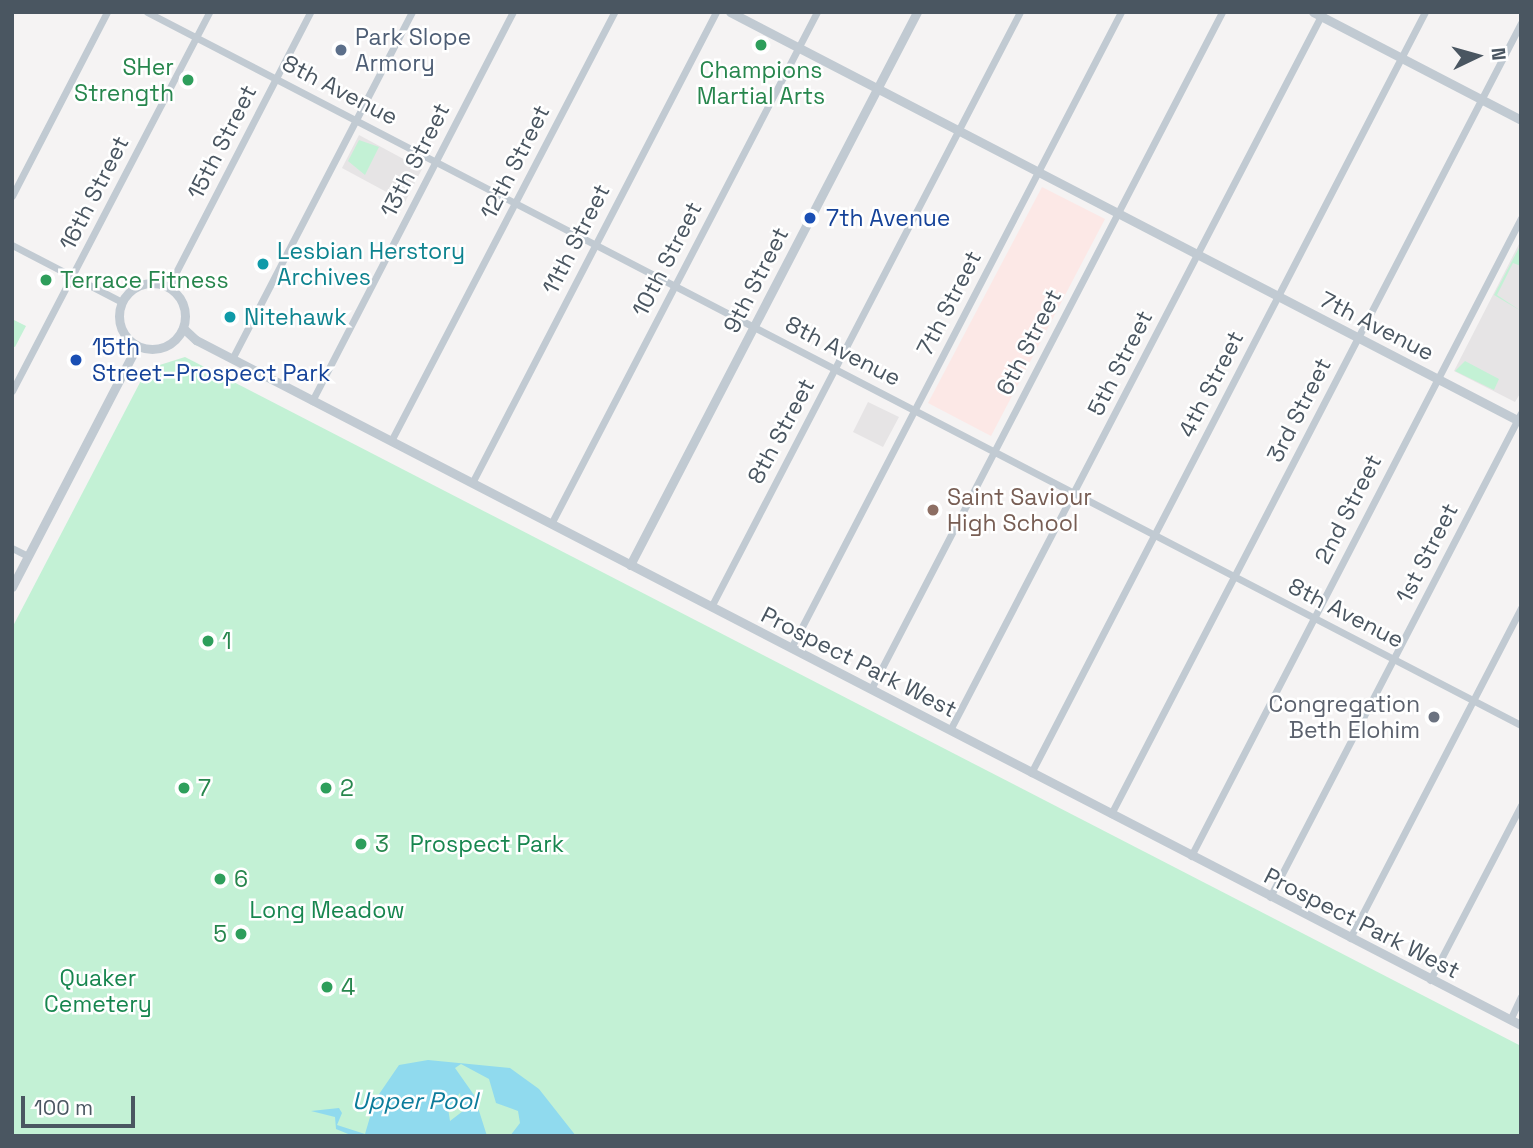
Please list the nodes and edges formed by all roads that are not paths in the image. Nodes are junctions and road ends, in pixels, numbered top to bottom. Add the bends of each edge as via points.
1 (107, 12) edge
2 (147, 12) edge
3 (209, 12) edge
4 (310, 12) edge
5 (412, 12) edge
6 (513, 12) edge
7 (614, 12) edge
8 (716, 12) edge
9 (730, 12) edge
10 (817, 12) edge
11 (917, 12) edge
12 (1020, 12) edge
13 (1121, 12) edge
14 (1222, 12) edge
15 (1424, 12) edge
16 (1319, 14) edge
17 (1521, 23) edge
18 (196, 37) junction
19 (799, 48) junction
20 (1401, 58) junction
21 (276, 79) junction
22 (877, 89) junction
23 (1481, 99) junction
24 (356, 120) junction
25 (1521, 120) edge
26 (958, 131) junction
27 (435, 162) junction
28 (1038, 172) junction
29 (12, 196) edge
30 (515, 203) junction
31 (1118, 214) junction
32 (1521, 218) edge
33 (12, 244) edge
34 (595, 244) junction
35 (1198, 255) junction
36 (72, 276) junction
37 (675, 286) junction
38 (172, 290) junction
39 (1278, 296) junction
40 (122, 302) junction
41 (754, 327) junction
42 (183, 328) junction
43 (1357, 338) junction
44 (137, 346) junction
45 (232, 359) junction
46 (835, 369) junction
47 (1437, 379) junction
48 (12, 391) edge
49 (313, 401) junction
50 (915, 410) junction
51 (1519, 419) edge
52 (391, 442) junction
53 (994, 451) junction
54 (472, 483) junction
55 (1074, 493) junction
56 (551, 524) junction
57 (1154, 534) junction
58 (12, 548) edge
59 (28, 556) junction
60 (630, 565) junction
61 (1234, 576) junction
62 (12, 587) edge
63 (711, 607) junction
64 (1521, 608) edge
65 (1314, 618) junction
66 (1518, 621) edge
67 (791, 648) junction
68 (1394, 659) junction
69 (871, 689) junction
70 (1473, 700) junction
71 (1521, 725) edge
72 (950, 730) junction
73 (1031, 773) junction
74 (1521, 805) edge
75 (1111, 814) junction
76 (1191, 856) junction
77 (1270, 897) junction
78 (1350, 938) junction
79 (1430, 980) junction
80 (1521, 996) edge
81 (1510, 1020) junction
82 (1521, 1025) edge

1 - 29 street
2 - 18 street, 8th Avenue
3 - 18 street, 16th Street
4 - 21 street, 15th Street
5 - 24 street
6 - 27 street, 13th Street
7 - 30 street, 12th Street
8 - 34 street, 11th Street
9 - 19 street, 7th Avenue
10 - 19 street, 10th Street
11 - 22 street, 9th Street
12 - 26 street, 8th Street
13 - 28 street, 7th Street
14 - 31 street, 6th Street
15 - 20 street, 4th Street
16 - 20 street
16 - 35 street, 5th Street
17 - 23 street, 3rd Street
18 - 21 street, 8th Avenue
18 - 36 street, 16th Street
19 - 22 street, 7th Avenue
19 - 37 street, 10th Street
20 - 23 street
20 - 39 street, 4th Street
21 - 24 street, 8th Avenue
21 - 38 street, 15th Street via 174,276
22 - 26 street, 7th Avenue
22 - 41 street, 9th Street
23 - 25 street
23 - 43 street, 3rd Street
24 - 27 street, 8th Avenue
24 - 45 street
26 - 28 street, 7th Avenue
26 - 46 street, 8th Street
27 - 30 street, 8th Avenue
27 - 49 street, 13th Street
28 - 31 street, 7th Avenue
28 - 50 street, 7th Street
30 - 34 street, 8th Avenue
30 - 52 street, 12th Street
31 - 35 street, 7th Avenue
31 - 53 street, 6th Street
32 - 47 street, 2nd Street
33 - 36 street
34 - 37 street, 8th Avenue
34 - 54 street, 11th Street
35 - 39 street, 7th Avenue
35 - 55 street, 5th Street
36 - 40 street
36 - 48 street, 16th Street
37 - 41 street, 8th Avenue
37 - 56 street, 10th Street
38 - 40 street via 146,284 132,290
38 - 42 street via 183,305
39 - 43 street, 7th Avenue
39 - 57 street, 4th Street
40 - 44 street via 122,329
41 - 46 street, 8th Avenue
41 - 60 street, 9th Street
42 - 44 street via 166,346
42 - 45 street, Prospect Park West
43 - 47 street, 7th Avenue
43 - 61 street, 3rd Street
44 - 59 street
45 - 49 street, Prospect Park West
46 - 50 street, 8th Avenue
46 - 63 street, 8th Street
47 - 51 street, 7th Avenue
47 - 65 street, 2nd Street
49 - 52 street, Prospect Park West
50 - 53 street, 8th Avenue
50 - 67 street, 7th Street
51 - 68 street, 1st Street
52 - 54 street, Prospect Park West
53 - 55 street, 8th Avenue
53 - 69 street, 6th Street
54 - 56 street, Prospect Park West
55 - 57 street, 8th Avenue
55 - 72 street, 5th Street
56 - 60 street, Prospect Park West
57 - 61 street, 8th Avenue
57 - 73 street, 4th Street
58 - 59 street
59 - 62 street
60 - 63 street, Prospect Park West
61 - 65 street, 8th Avenue
61 - 75 street, 3rd Street
63 - 67 street, Prospect Park West
64 - 66 street
65 - 68 street, 8th Avenue
65 - 76 street, 2nd Street
66 - 70 street
67 - 69 street, Prospect Park West
68 - 70 street, 8th Avenue
68 - 77 street, 1st Street
69 - 72 street, Prospect Park West
70 - 71 street, 8th Avenue
70 - 78 street
72 - 73 street, Prospect Park West
73 - 75 street, Prospect Park West
74 - 79 street
75 - 76 street, Prospect Park West
76 - 77 street, Prospect Park West
77 - 78 street, Prospect Park West
78 - 79 street, Prospect Park West
79 - 81 street, Prospect Park West
80 - 81 street
81 - 82 street, Prospect Park West

